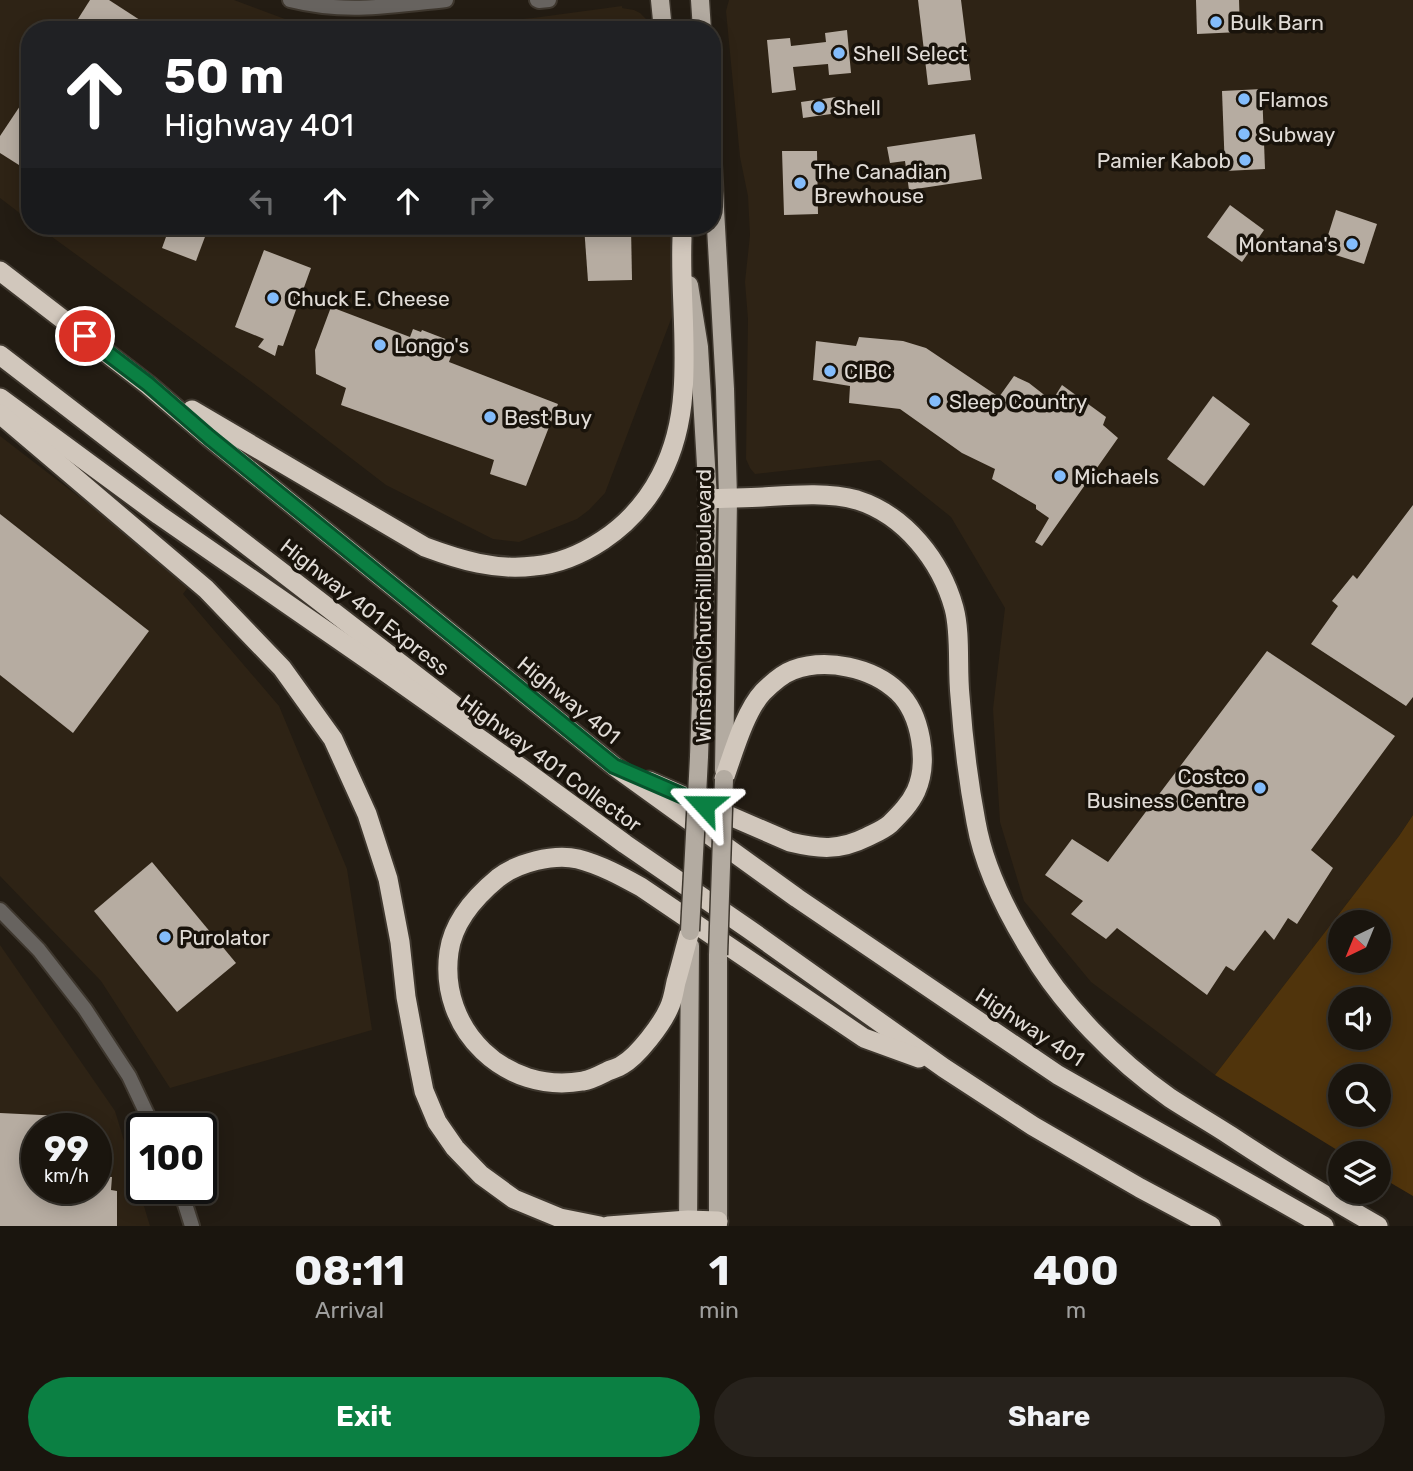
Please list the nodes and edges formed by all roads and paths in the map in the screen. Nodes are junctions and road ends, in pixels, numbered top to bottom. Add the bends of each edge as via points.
1 (290, 0) edge
2 (446, 0) edge
3 (537, 0) edge
4 (550, 0) edge
5 (660, 0) edge
6 (700, 0) edge
7 (662, 21) edge
8 (701, 21) edge
9 (681, 235) edge
10 (681, 235) edge
11 (716, 235) edge
12 (0, 271) edge
13 (0, 355) edge
14 (148, 384) junction
15 (0, 398) edge
16 (0, 414) edge
17 (718, 498) junction
18 (614, 766) junction
19 (724, 779) junction
20 (701, 895) junction
21 (0, 910) edge
22 (690, 931) junction
23 (944, 1068) junction
24 (147, 1113) edge
25 (185, 1204) edge
26 (688, 1223) edge
27 (718, 1224) edge
28 (192, 1226) edge
29 (600, 1226) edge
30 (608, 1226) edge
31 (1211, 1226) edge
32 (1324, 1226) edge
33 (1378, 1226) edge

1 - 2 street via 346,9
3 - 4 street
5 - 7 main road
6 - 8 main road
9 - 17 main road, Winston Churchill Boulevard
10 - 14 highway via 683,391 669,459 658,484 630,519 594,546 565,559 504,567 425,547
11 - 17 main road, Winston Churchill Boulevard via 724,376
12 - 14 highway, Highway 401
13 - 20 highway, Highway 401 Express
14 - 18 highway, Highway 401
15 - 20 highway, Highway 401 Collector
16 - 29 highway via 206,589 282,668 333,739 367,814 388,879 416,1056 437,1122 481,1175 514,1199 560,1218
17 - 19 main road, Winston Churchill Boulevard
17 - 22 main road, Winston Churchill Boulevard, bridge
17 - 33 highway via 829,496 856,500 878,508 918,541 942,577 954,608 965,757 976,826 989,869 1045,974 1097,1035 1169,1097
18 - 19 highway via 790,842 830,848 850,845 884,829 910,803 922,775 919,730 899,692 886,683 856,669 812,665 791,671 762,693
18 - 32 highway, Highway 401 via 797,898 1058,1074
19 - 27 main road, Winston Churchill Boulevard, bridge via 718,956
20 - 23 highway
21 - 24 street via 39,950 85,1010 130,1076
22 - 23 highway via 669,1009 647,1042 623,1065 585,1081 550,1083 514,1073 483,1053 463,1026 451,997 449,950 467,909 482,891 527,863 576,858 641,887 864,1038
22 - 26 main road, Winston Churchill Boulevard
23 - 31 highway via 1033,1125
25 - 28 street
26 - 27 highway
26 - 30 highway

